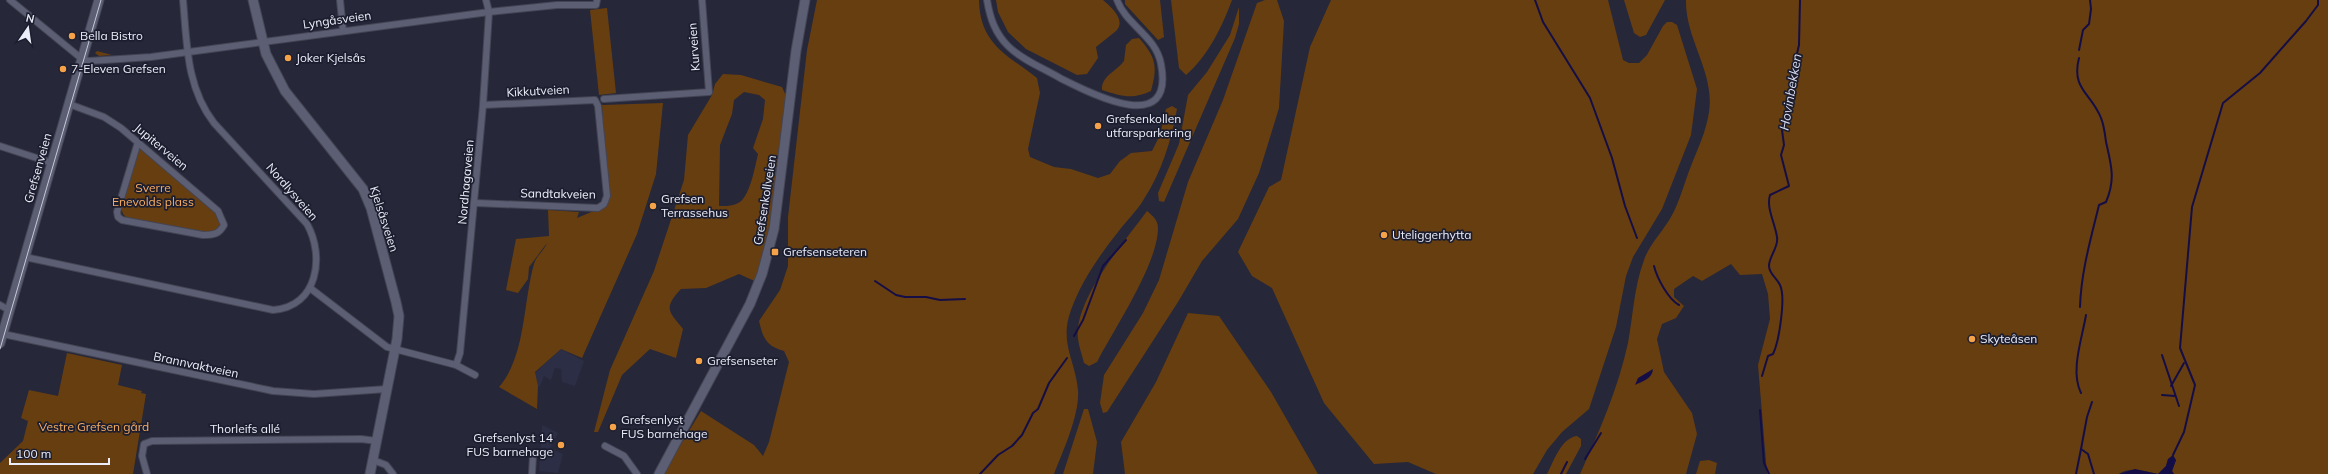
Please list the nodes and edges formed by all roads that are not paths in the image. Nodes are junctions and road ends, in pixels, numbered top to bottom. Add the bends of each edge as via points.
1 (10, 0) edge
2 (99, 0) edge
3 (183, 0) edge
4 (253, 0) edge
5 (340, 0) edge
6 (486, 0) edge
7 (702, 0) edge
8 (805, 0) edge
9 (987, 0) edge
10 (1117, 0) edge
11 (596, 2) edge
12 (489, 12) junction
13 (343, 30) junction
14 (262, 42) junction
15 (188, 52) junction
16 (82, 59) junction
17 (604, 99) dead end
18 (594, 100) joint
19 (69, 104) junction
20 (483, 105) junction
21 (138, 142) junction
22 (0, 146) edge
23 (52, 163) junction
24 (476, 203) junction
25 (25, 257) junction
26 (310, 288) junction
27 (0, 305) edge
28 (9, 310) junction
29 (1, 338) edge
30 (395, 350) junction
31 (456, 365) junction
32 (475, 375) dead end
33 (387, 389) junction
34 (377, 441) junction
35 (605, 446) dead end
36 (534, 456) dead end
37 (373, 460) junction
38 (147, 474) edge
39 (370, 474) edge
40 (392, 474) edge
41 (532, 474) edge
42 (636, 474) edge
43 (658, 474) edge

1 - 16 street
2 - 16 street, Grefsenveien
3 - 15 street, Nordlysveien
4 - 14 street, Kjelsåsveien
5 - 13 street
6 - 12 street, Nordhagaveien
7 - 17 street, Kurveien via 708,92
8 - 43 street, Grefsenkollveien via 796,51 774,229 762,274 750,304
9 - 10 street via 992,22 1000,36 1025,59 1107,100 1130,106 1143,105 1154,100 1160,91 1163,72 1161,60 1151,42 1124,13
11 - 12 street, Lyngåsveien
12 - 13 street, Lyngåsveien
12 - 20 street, Nordhagaveien
13 - 14 street, Lyngåsveien
14 - 15 street, Lyngåsveien
14 - 30 street, Kjelsåsveien via 290,100 354,175 366,195 398,309 399,324
15 - 16 street, Lyngåsveien via 98,61
15 - 26 street, Nordlysveien via 191,78 207,114 311,231 317,256
16 - 19 street, Grefsenveien
18 - 20 street, Kikkutveien
18 - 24 street, Sandtakveien via 598,106 607,196 602,206 595,208
19 - 21 street, Jupiterveien via 104,117
19 - 23 street, Grefsenveien
20 - 24 street, Nordhagaveien
21 - 21 street, Jupiterveien via 222,216 224,225 215,234 204,235 122,220 118,217 117,212
22 - 23 street
23 - 25 street, Grefsenveien
24 - 31 street, Nordhagaveien via 460,353
25 - 26 street, Nordlysveien via 273,310 281,310 296,303
25 - 28 street, Grefsenveien
26 - 30 street via 380,342
27 - 28 street
28 - 29 street, Grefsenveien
29 - 33 street, Brannvaktveien via 273,392 314,394
30 - 31 street
30 - 33 street, Kjelsåsveien
31 - 32 street
33 - 34 street, Kjelsåsveien
34 - 37 street, Kjelsåsveien
34 - 38 street, Thorleifs allé via 152,441 144,444 142,451
35 - 42 street via 624,456
36 - 41 street
37 - 39 street, Kjelsåsveien
37 - 40 street via 386,465

